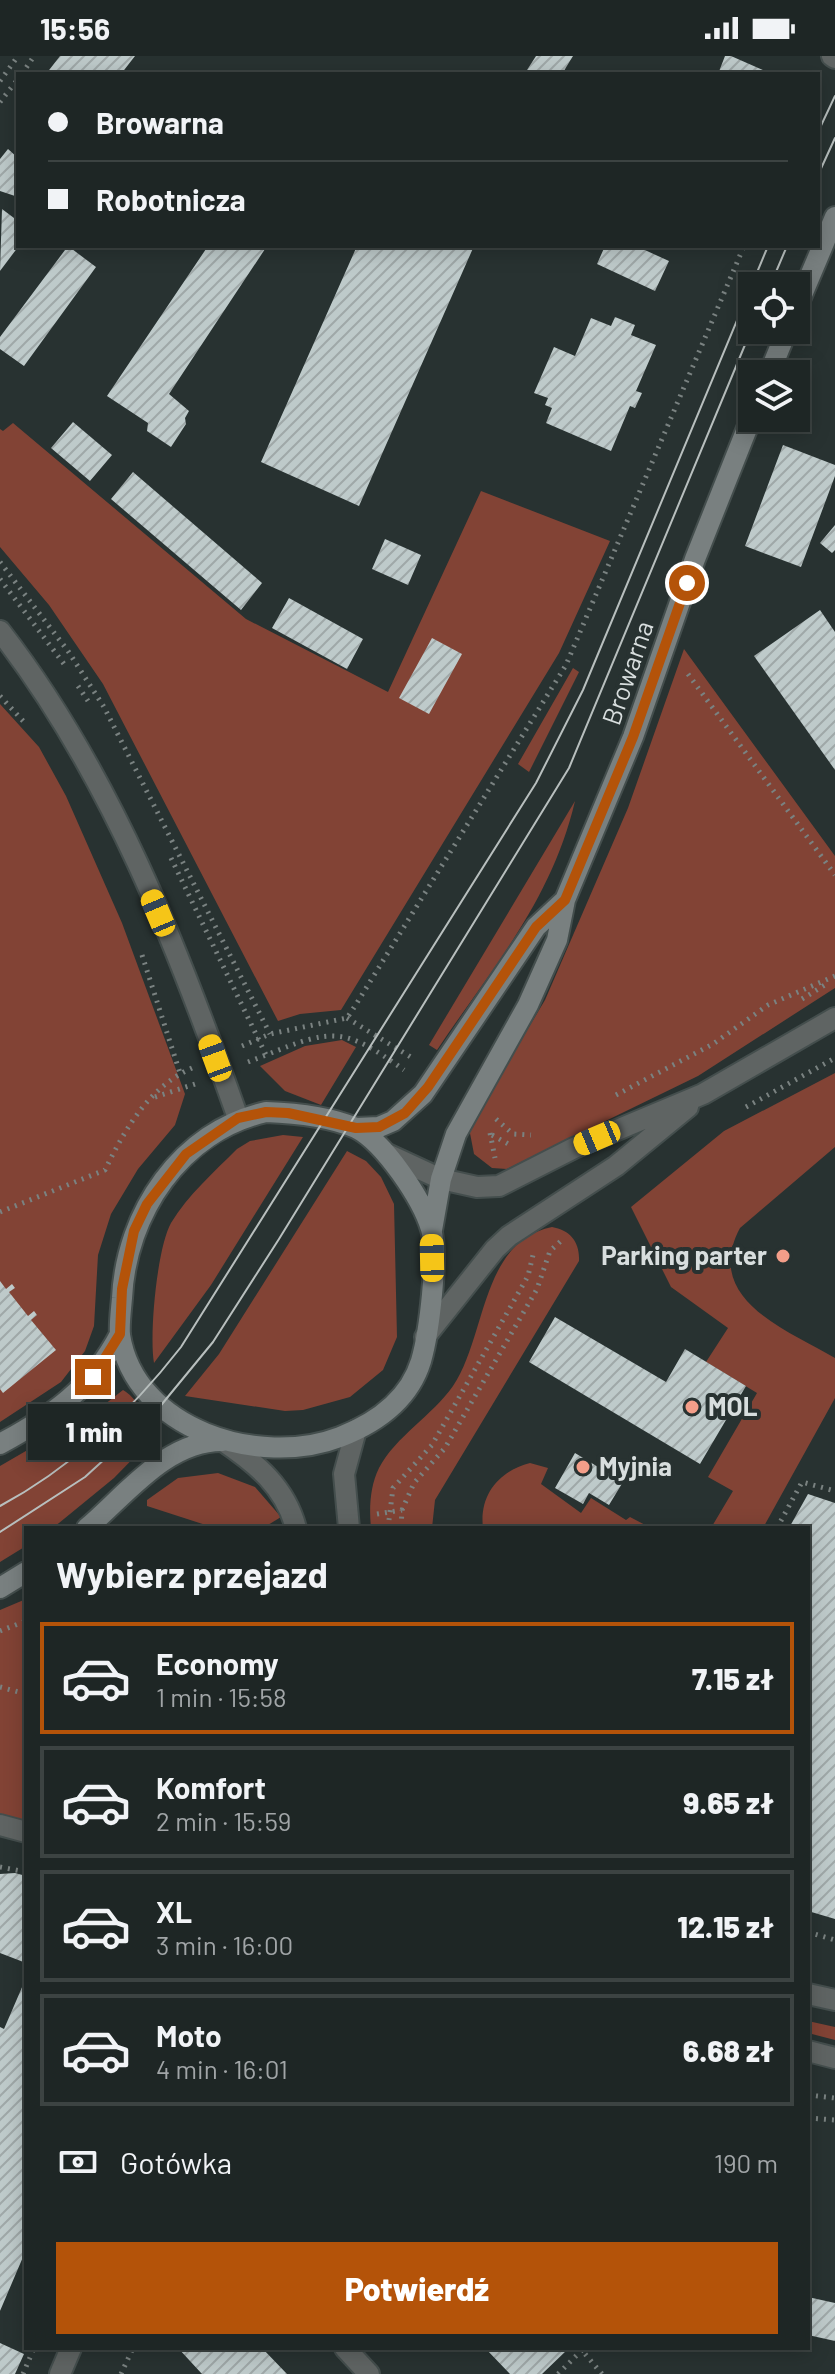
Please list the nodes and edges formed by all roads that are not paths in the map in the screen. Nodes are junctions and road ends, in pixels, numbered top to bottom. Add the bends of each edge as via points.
1 (835, 217) edge
2 (810, 276) edge
3 (746, 432) edge
4 (0, 631) edge
5 (565, 900) junction
6 (835, 1018) edge
7 (703, 1094) junction
8 (238, 1118) junction
9 (356, 1128) junction
10 (387, 1154) junction
11 (441, 1179) junction
12 (432, 1230) junction
13 (120, 1334) junction
14 (425, 1337) junction
15 (356, 1430) junction
16 (223, 1441) junction
17 (0, 1444) edge
18 (89, 1526) edge
19 (295, 1526) edge
20 (349, 1526) edge
21 (0, 1825) edge
22 (24, 1831) edge
23 (810, 1994) edge
24 (835, 2000) edge
25 (810, 2052) edge
26 (835, 2058) edge
27 (70, 2350) edge
28 (347, 2350) edge
29 (60, 2374) edge
30 (369, 2374) edge

1 - 2 main road
3 - 5 main road, Browarna via 633,737
4 - 8 street via 110,805 181,968
5 - 9 main road, Browarna via 536,927 428,1087 393,1121
5 - 11 main road, Browarna via 557,940 528,1005 465,1113
6 - 7 street
7 - 11 street via 499,1186
7 - 14 street via 616,1166 495,1249
8 - 9 main road via 288,1113
8 - 13 main road via 186,1154 147,1204 126,1266
9 - 10 main road
10 - 11 street
10 - 12 main road
11 - 12 main road, Browarna
12 - 14 main road, Browarna
13 - 16 main road via 137,1376 161,1407
13 - 17 main road via 84,1388 49,1417
14 - 15 main road, Browarna via 407,1390 384,1414
15 - 16 main road, Browarna via 319,1443
15 - 20 street via 344,1474
16 - 18 main road via 190,1446 161,1462
16 - 19 street via 267,1475 281,1492
21 - 22 street
23 - 24 street
25 - 26 street
27 - 29 street
28 - 30 street

